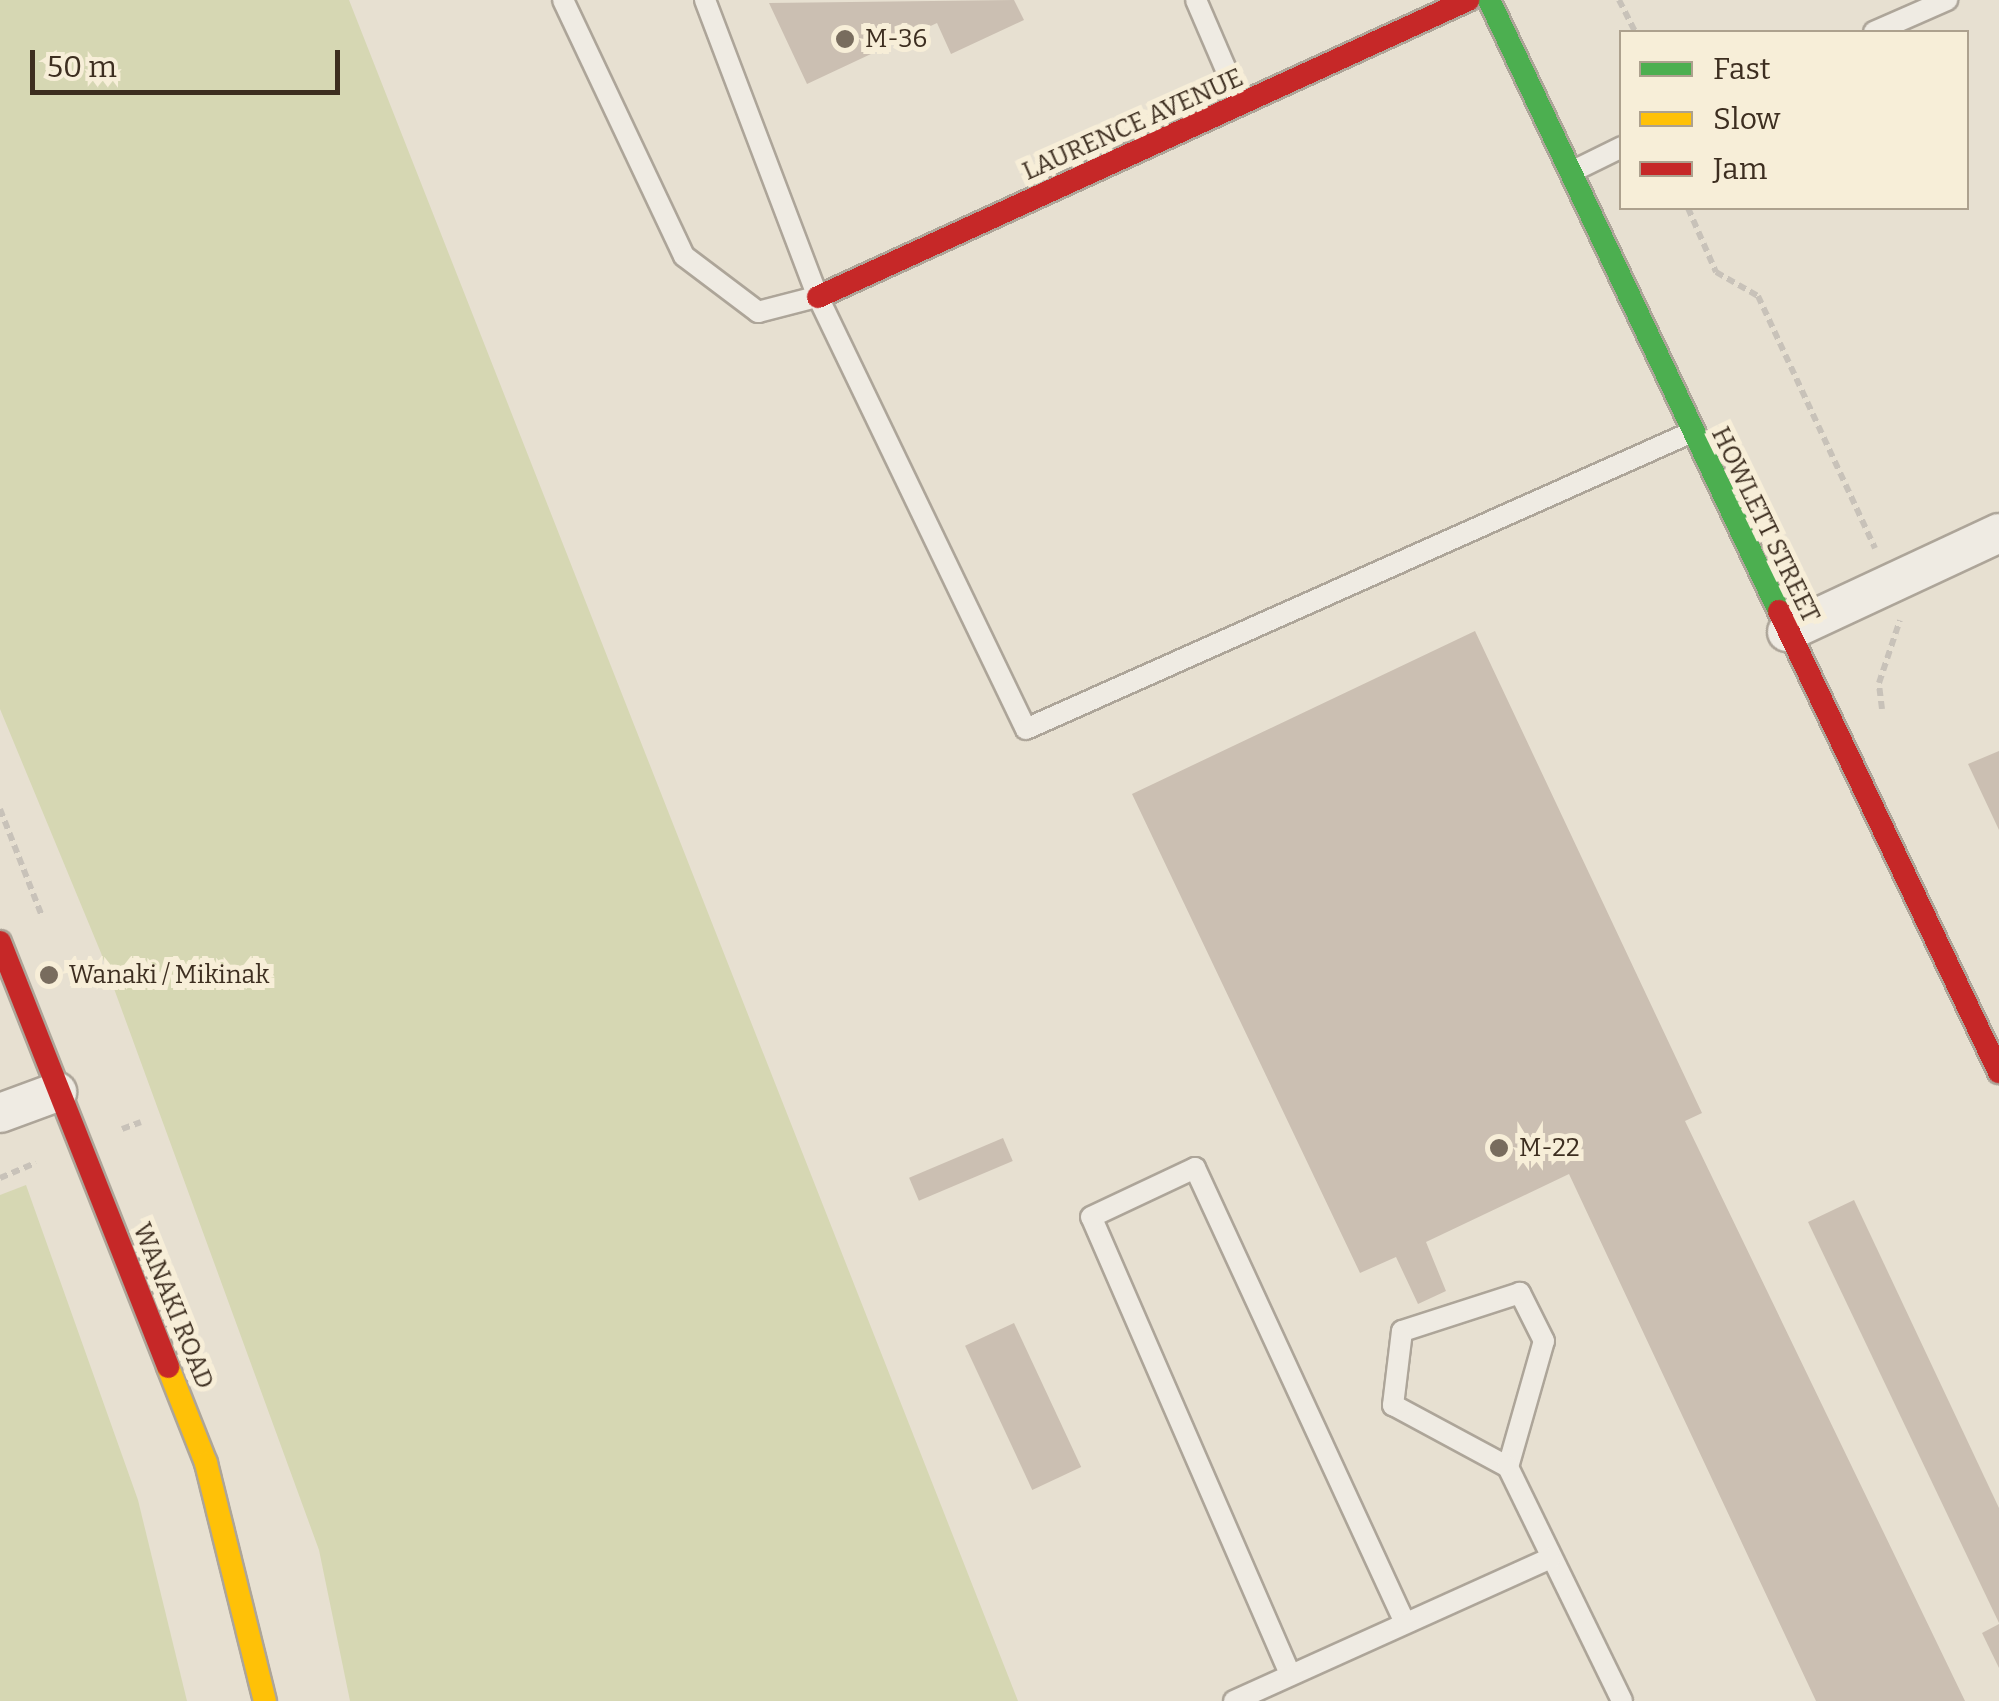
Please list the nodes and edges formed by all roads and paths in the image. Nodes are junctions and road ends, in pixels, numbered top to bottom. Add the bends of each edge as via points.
1 (563, 0) edge
2 (705, 0) edge
3 (1196, 0) edge
4 (1468, 0) edge
5 (1489, 0) edge
6 (1620, 0) edge
7 (1947, 0) edge
8 (1634, 30) edge
9 (1879, 30) edge
10 (1242, 106) junction
11 (1619, 148) edge
12 (1570, 172) junction
13 (818, 297) junction
14 (1690, 434) junction
15 (1999, 533) edge
16 (1786, 632) junction
17 (0, 942) edge
18 (1999, 1072) edge
19 (58, 1092) junction
20 (0, 1113) edge
21 (1508, 1467) junction
22 (1550, 1558) junction
23 (1405, 1623) junction
24 (1290, 1674) junction
25 (264, 1701) edge
26 (1234, 1701) edge
27 (1622, 1701) edge

1 - 13 lane via 684,256 758,312
2 - 13 lane
3 - 10 lane
4 - 10 street, LAURENCE AVENUE
5 - 12 street, HOWLETT STREET
6 - 8 path
7 - 9 lane
10 - 13 street, LAURENCE AVENUE
11 - 12 lane
12 - 14 street, HOWLETT STREET
13 - 14 lane via 1026,729
14 - 16 street, HOWLETT STREET
15 - 16 street
16 - 18 street, HOWLETT STREET
17 - 19 street, WANAKI ROAD
19 - 20 street
19 - 25 street, WANAKI ROAD via 206,1463
21 - 21 lane via 1393,1404 1402,1331 1520,1293 1544,1341
21 - 22 lane
22 - 23 lane
22 - 27 lane
23 - 24 lane
23 - 24 lane via 1196,1168 1090,1217
24 - 26 lane

